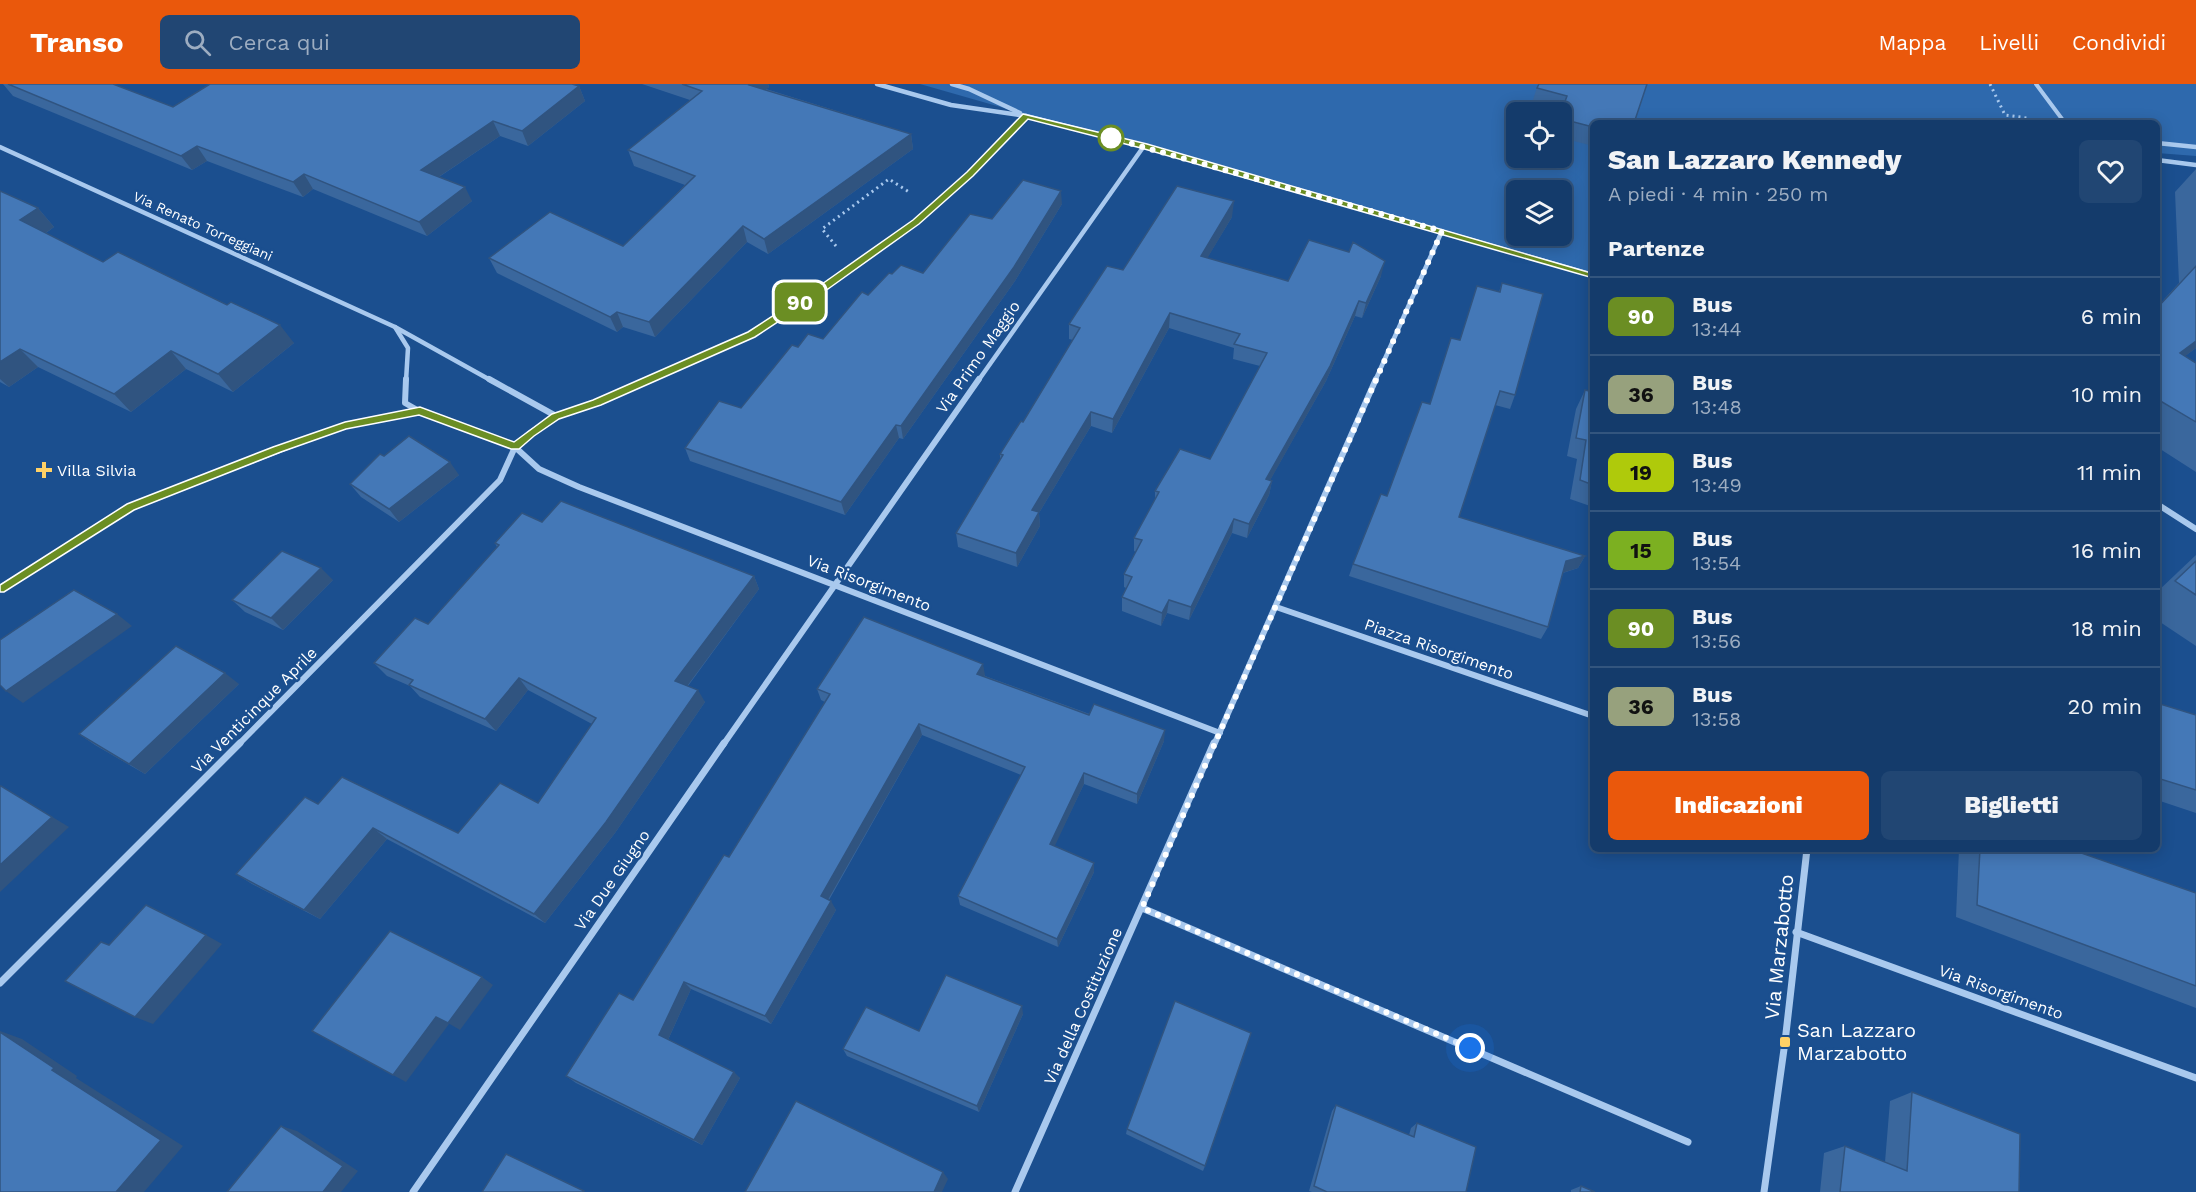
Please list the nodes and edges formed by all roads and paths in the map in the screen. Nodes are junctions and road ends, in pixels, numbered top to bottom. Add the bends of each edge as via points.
1 (877, 84) edge
2 (952, 84) edge
3 (1989, 84) edge
4 (2036, 84) edge
5 (2006, 115) dead end
6 (1026, 116) junction
7 (2063, 120) edge
8 (2160, 143) edge
9 (1144, 146) junction
10 (0, 147) edge
11 (2196, 147) edge
12 (2160, 160) edge
13 (2196, 165) edge
14 (914, 194) dead end
15 (1442, 231) junction
16 (839, 250) dead end
17 (1590, 274) edge
18 (395, 327) junction
19 (420, 411) junction
20 (556, 416) junction
21 (515, 447) junction
22 (2160, 506) edge
23 (2196, 529) edge
24 (834, 584) junction
25 (0, 588) edge
26 (1276, 607) junction
27 (1590, 715) edge
28 (1220, 733) junction
29 (1807, 852) edge
30 (1142, 908) junction
31 (1796, 932) junction
32 (0, 983) edge
33 (2196, 1078) edge
34 (1688, 1142) dead end
35 (413, 1192) edge
36 (1015, 1192) edge
37 (1764, 1192) edge

1 - 6 street via 951,105
2 - 6 street
3 - 5 path
4 - 7 lane
6 - 9 street
6 - 20 street via 916,222 751,334
8 - 11 street
9 - 15 street
9 - 24 street, Via Primo Maggio
10 - 18 street, Via Renato Torreggiani
12 - 13 street
14 - 16 path via 889,179 822,229
15 - 17 street
15 - 26 street, Via della Costituzione
18 - 19 street via 408,348 405,403
18 - 20 street, Via Renato Torreggiani
19 - 21 street
19 - 25 street via 345,425 130,507
20 - 21 street
21 - 24 street, Via Risorgimento via 539,469 579,487
21 - 32 street, Via Venticinque Aprile via 500,480
22 - 23 street
24 - 28 street, Via Risorgimento
24 - 35 street, Via Due Giugno
26 - 27 street, Piazza Risorgimento
26 - 28 street, Via della Costituzione
28 - 30 street, Via della Costituzione
29 - 31 street, Via Marzabotto
30 - 34 street
30 - 36 street, Via della Costituzione
31 - 33 street, Via Risorgimento
31 - 37 street, Via Marzabotto

